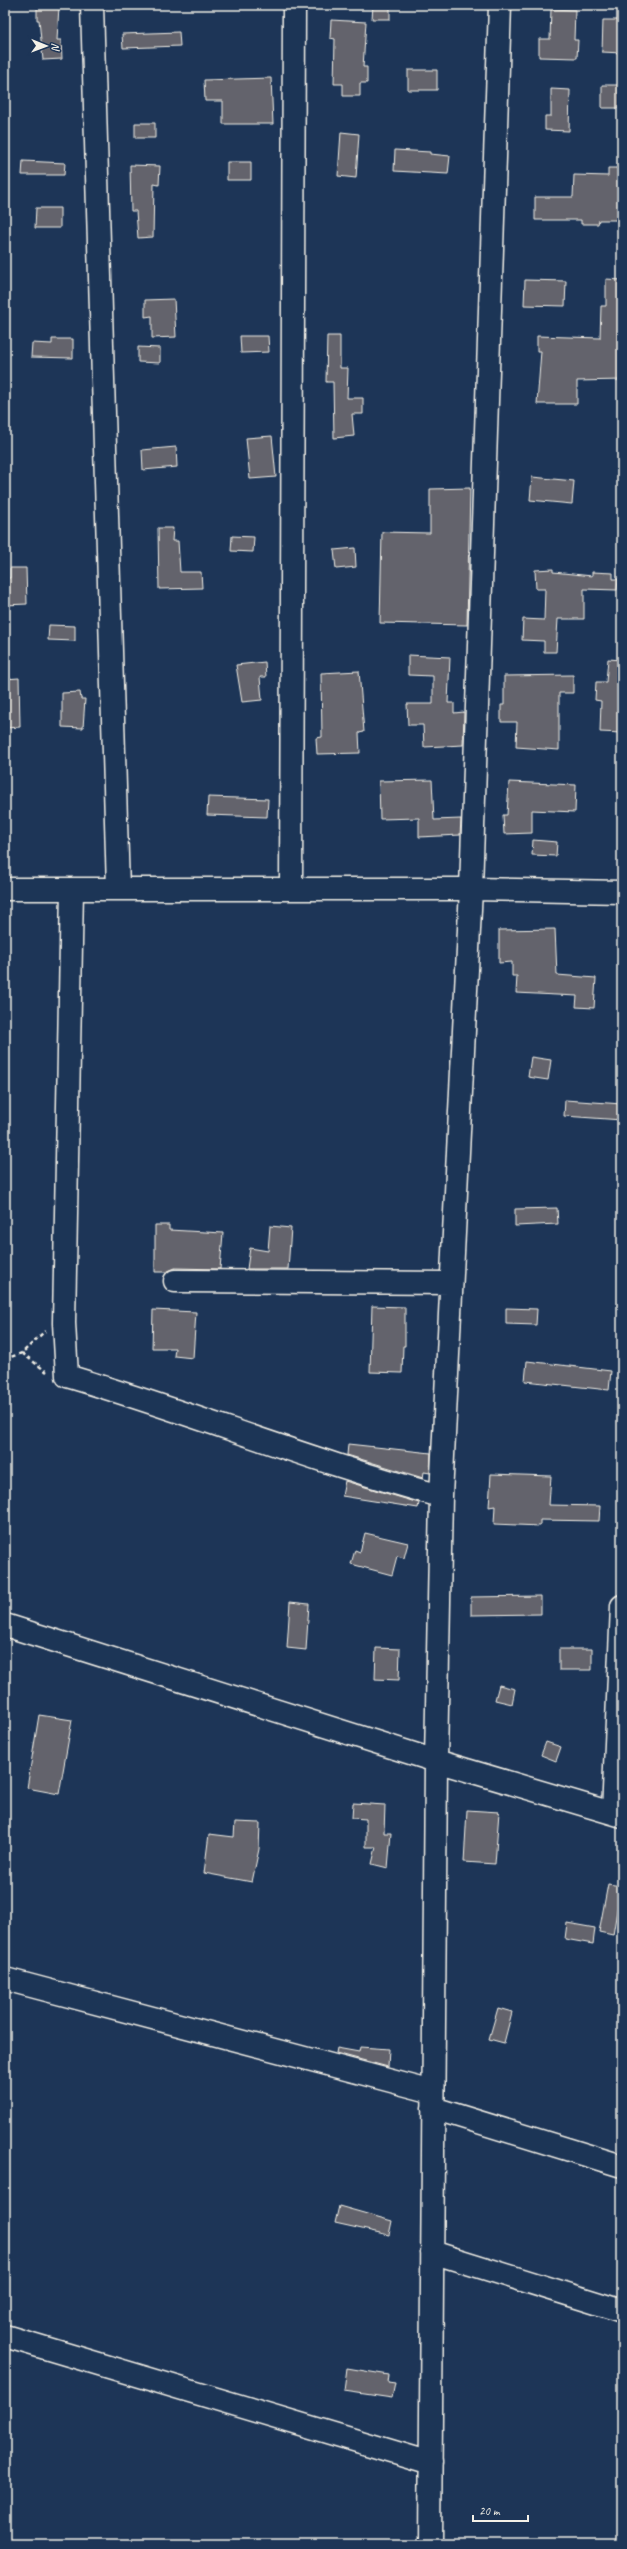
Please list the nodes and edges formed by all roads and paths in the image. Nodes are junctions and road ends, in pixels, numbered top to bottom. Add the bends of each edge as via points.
1 (92, 5) edge
2 (294, 5) edge
3 (500, 5) edge
4 (5, 889) edge
5 (72, 889) junction
6 (291, 889) junction
7 (471, 889) junction
8 (118, 890) junction
9 (622, 892) edge
10 (175, 1281) dead end
11 (452, 1283) junction
12 (64, 1323) junction
13 (22, 1353) junction
14 (5, 1359) edge
15 (67, 1376) junction
16 (441, 1496) junction
17 (622, 1606) edge
18 (5, 1624) edge
19 (436, 1761) junction
20 (617, 1815) edge
21 (5, 1979) edge
22 (433, 2100) junction
23 (622, 2166) edge
24 (432, 2252) junction
25 (622, 2311) edge
26 (5, 2336) edge
27 (431, 2463) junction
28 (430, 2544) edge

1 - 8 street
2 - 6 street
3 - 7 street
4 - 5 street
5 - 8 street
5 - 12 street
6 - 7 street
6 - 8 street
7 - 9 street
7 - 11 street
10 - 11 street
11 - 16 street
12 - 13 path via 42,1333
12 - 15 street
13 - 14 path
13 - 15 path via 48,1373
15 - 16 street via 121,1392 322,1462
16 - 19 street
17 - 20 street
18 - 19 street
19 - 20 street
19 - 22 street
21 - 22 street
22 - 23 street
22 - 24 street
24 - 25 street
24 - 27 street
26 - 27 street
27 - 28 street

